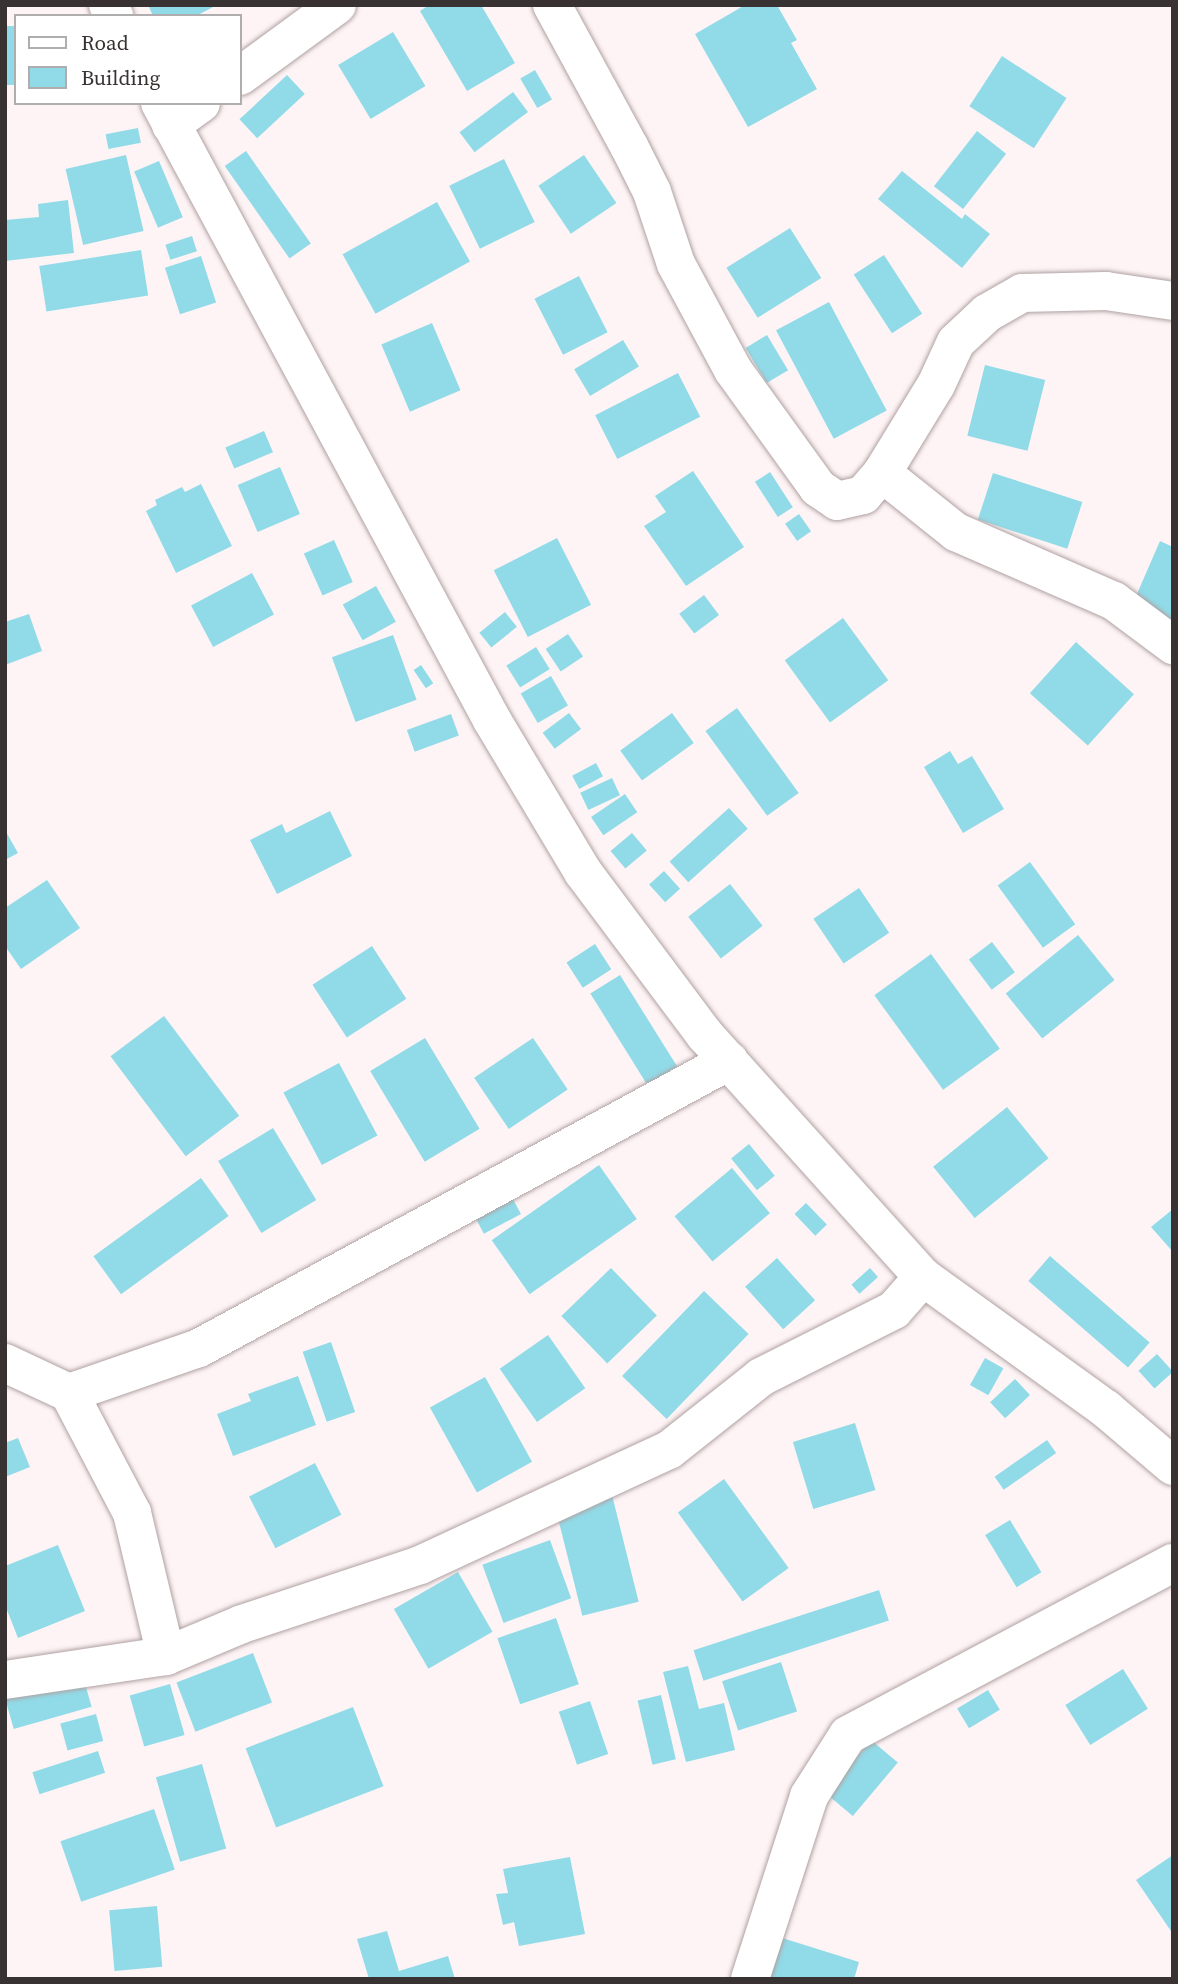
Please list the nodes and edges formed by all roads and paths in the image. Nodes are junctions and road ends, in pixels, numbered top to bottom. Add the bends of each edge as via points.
1 (337, 5) edge
2 (552, 5) edge
3 (242, 75) edge
4 (194, 105) edge
5 (165, 114) edge
6 (1173, 301) edge
7 (882, 473) junction
8 (1173, 645) edge
9 (729, 1061) junction
10 (923, 1277) junction
11 (5, 1363) edge
12 (69, 1393) junction
13 (1173, 1466) edge
14 (1173, 1563) edge
15 (166, 1656) junction
16 (5, 1680) edge
17 (750, 1979) edge

1 - 3 street
2 - 7 street via 652,192 676,264 733,370 818,488 837,501 863,495
4 - 5 street
5 - 9 street via 531,790 583,872
6 - 7 street via 1106,291 1022,293 987,313 956,342
7 - 8 street via 956,532 1114,601
9 - 10 street
9 - 12 street via 199,1348
10 - 13 street via 1106,1409
10 - 15 street via 894,1310 873,1325 761,1377 668,1450 632,1470 420,1565 242,1624
11 - 12 street
12 - 15 street via 132,1513
14 - 17 street via 848,1735 808,1796
15 - 16 street

